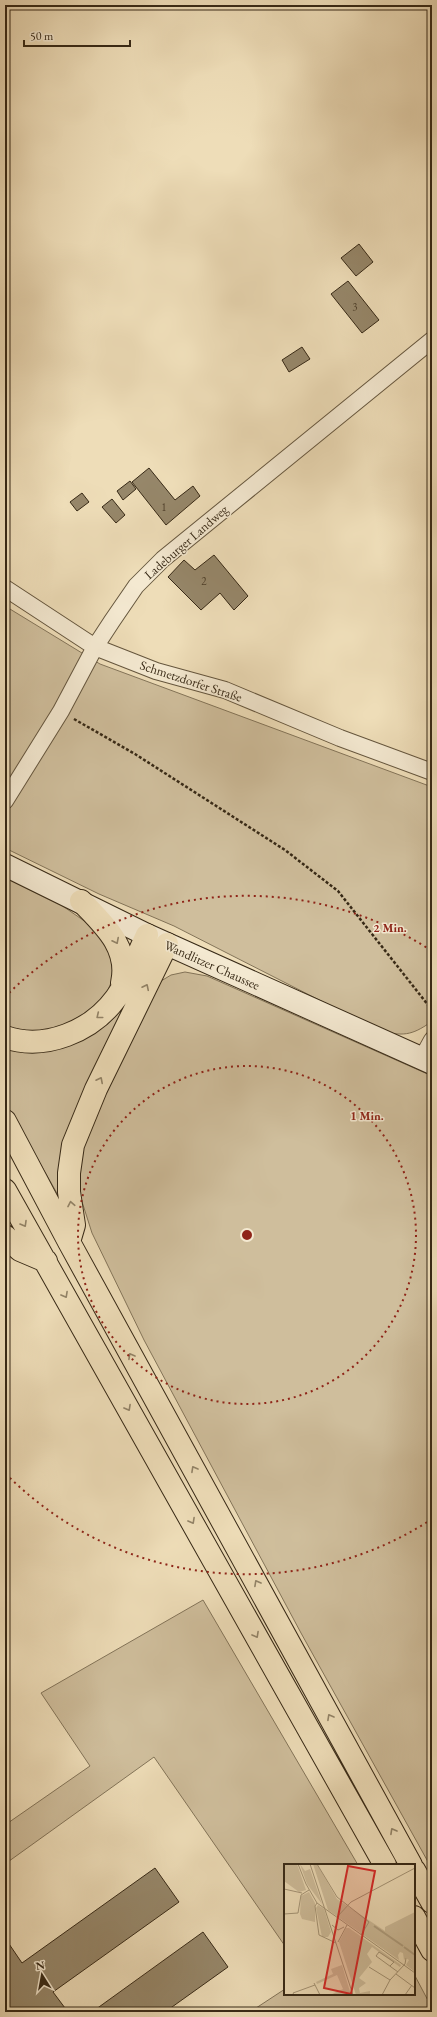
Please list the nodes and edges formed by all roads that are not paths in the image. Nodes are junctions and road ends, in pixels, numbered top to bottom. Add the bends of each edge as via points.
1 (432, 340) edge
2 (5, 588) edge
3 (95, 647) junction
4 (432, 772) edge
5 (5, 801) edge
6 (5, 865) edge
7 (81, 902) junction
8 (147, 935) junction
9 (166, 944) junction
10 (120, 992) junction
11 (5, 1037) edge
12 (429, 1054) edge
13 (5, 1121) edge
14 (5, 1190) edge
15 (5, 1236) edge
16 (69, 1242) junction
17 (46, 1261) junction
18 (384, 1864) edge
19 (411, 1864) edge
20 (415, 1872) edge
21 (432, 1902) edge
22 (415, 1919) edge
23 (432, 1950) edge

1 - 3 street, Ladeburger Landweg via 163,559 136,586
2 - 3 street, Schmetzdorfer Straße
3 - 4 street, Schmetzdorfer Straße via 156,671 225,690 340,738
3 - 5 street, Ladeburger Landweg via 61,711
6 - 7 main road, Wandlitzer Chaussee
7 - 8 main road, Wandlitzer Chaussee
7 -> 10 highway via 110,931 117,942 123,969
8 - 9 main road, Wandlitzer Chaussee
8 - 10 highway
9 - 12 main road, Wandlitzer Chaussee
16 -> 9 highway via 74,1225 69,1192 73,1145 96,1089
10 -> 11 highway via 103,1013 85,1027 61,1038 35,1041
13 - 16 highway
14 -> 17 highway
15 - 17 highway via 20,1250
19 -> 16 highway
17 -> 18 highway
20 - 21 highway
22 - 23 highway

